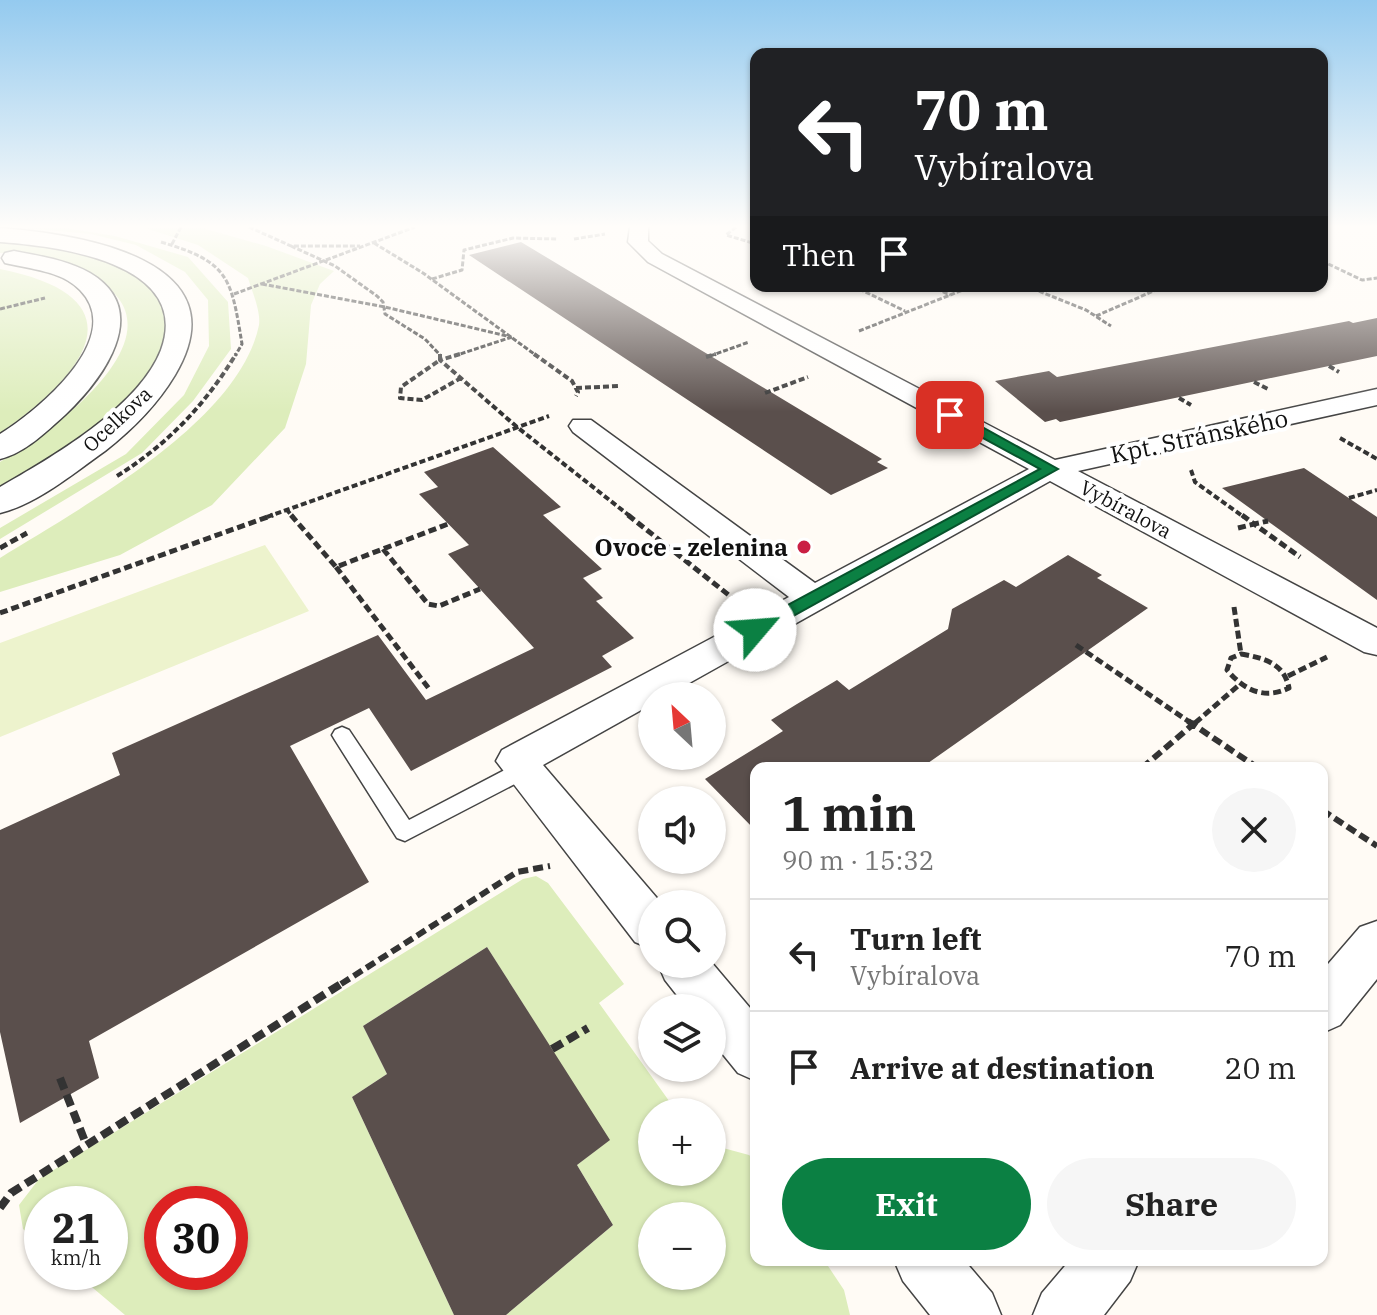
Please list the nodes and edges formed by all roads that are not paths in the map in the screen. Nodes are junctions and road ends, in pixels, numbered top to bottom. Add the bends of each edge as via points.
1 (93, 288) edge
2 (166, 288) edge
3 (712, 288) edge
4 (1377, 397) edge
5 (570, 414) road end
6 (0, 449) edge
7 (1051, 469) junction
8 (0, 502) edge
9 (814, 599) junction
10 (1377, 643) edge
11 (342, 735) dead end
12 (523, 770) junction
13 (638, 909) edge
14 (1377, 943) edge
15 (693, 978) edge
16 (1328, 1001) edge
17 (750, 1048) edge
18 (929, 1266) edge
19 (1104, 1266) edge
20 (970, 1315) edge
21 (1064, 1315) edge

1 - 6 street via 107,320 101,350 79,385
2 - 8 street, Ocelkova via 180,319 166,369 132,410 79,454
3 - 7 street, Vybíralova
4 - 7 street, Kpt. Stránského
5 - 9 street
7 - 9 street, Kpt. Stránského
7 - 10 street, Vybíralova
9 - 12 street, Kpt. Stránského via 516,761
11 - 12 lane via 405,832
12 - 13 street
14 - 16 street
15 - 17 street
18 - 20 street
19 - 21 street

